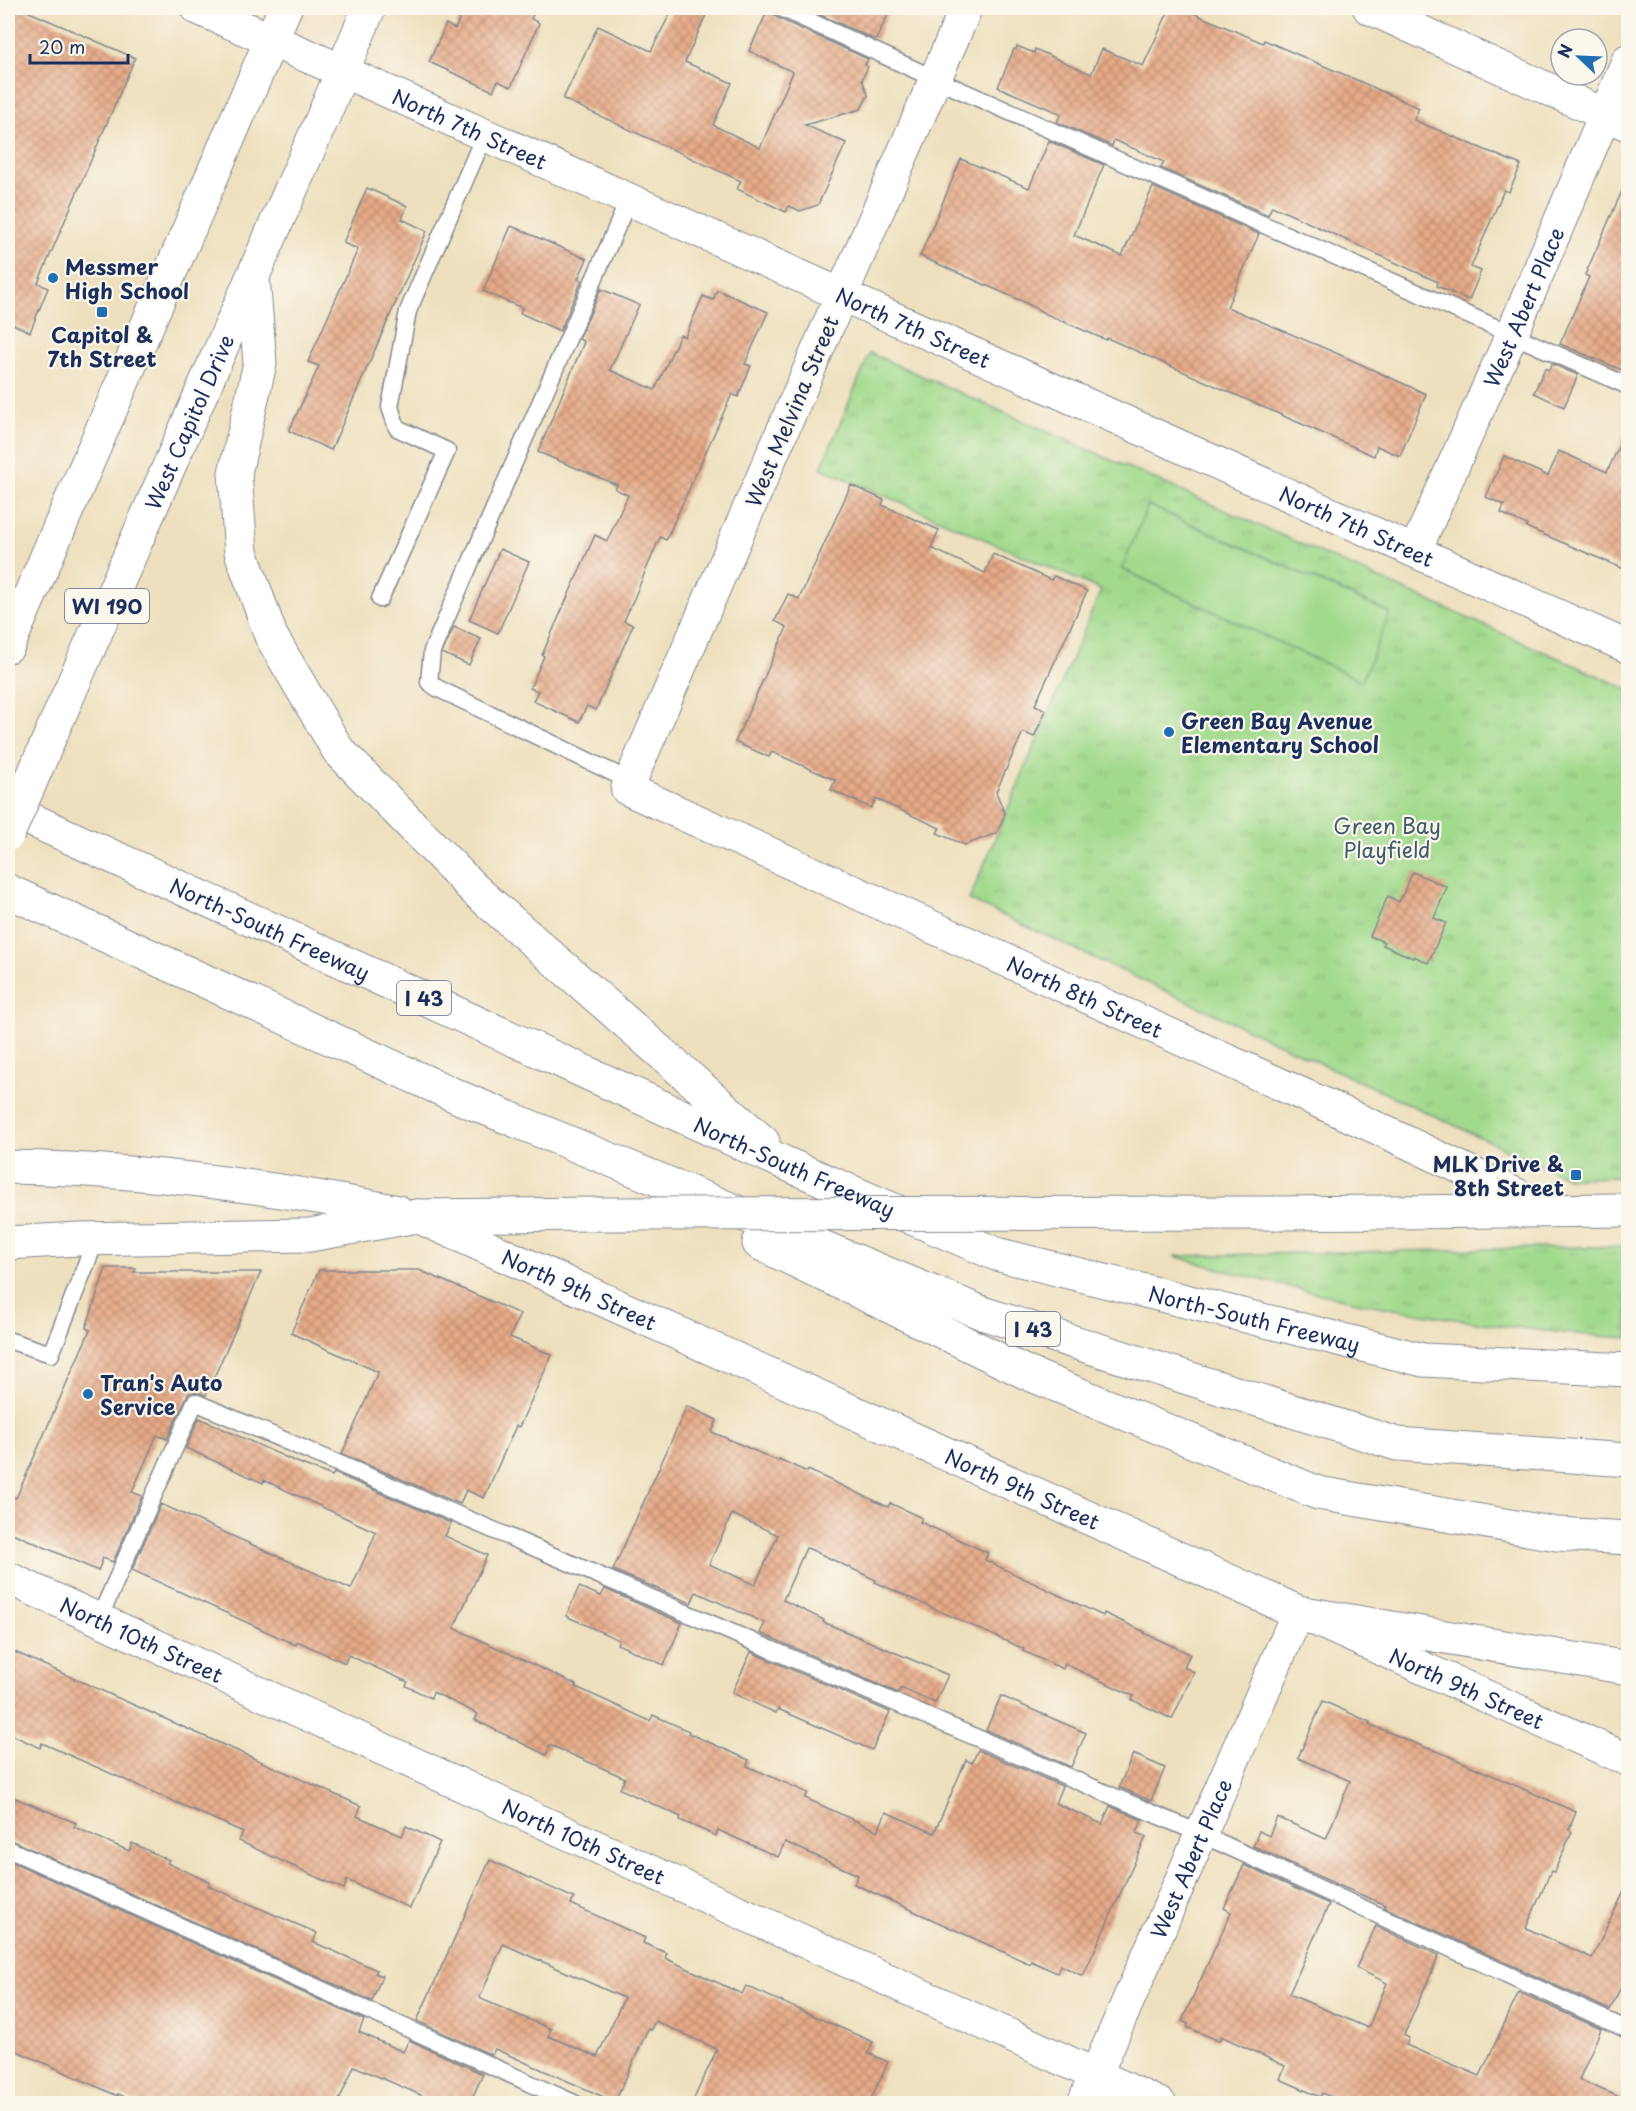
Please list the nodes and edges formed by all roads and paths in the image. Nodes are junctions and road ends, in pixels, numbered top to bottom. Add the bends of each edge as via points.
1 (198, 8) edge
2 (285, 8) edge
3 (369, 8) edge
4 (781, 8) edge
5 (966, 8) edge
6 (1369, 8) edge
7 (271, 40) junction
8 (1629, 60) edge
9 (342, 71) junction
10 (935, 79) junction
11 (1617, 120) edge
12 (485, 134) junction
13 (629, 199) junction
14 (253, 278) junction
15 (842, 293) junction
16 (1512, 334) junction
17 (1629, 386) edge
18 (1415, 551) junction
19 (380, 599) dead end
20 (8, 646) edge
21 (1629, 646) edge
22 (630, 781) junction
23 (8, 809) edge
24 (8, 834) edge
25 (8, 891) edge
26 (463, 1099) junction
27 (789, 1165) junction
28 (8, 1167) edge
29 (1549, 1210) junction
30 (1629, 1210) edge
31 (417, 1216) junction
32 (96, 1239) junction
33 (8, 1243) edge
34 (8, 1340) edge
35 (1629, 1370) edge
36 (1629, 1460) edge
37 (1629, 1538) edge
38 (8, 1578) edge
39 (1298, 1612) junction
40 (99, 1619) junction
41 (1629, 1668) edge
42 (1629, 1760) edge
43 (1201, 1834) junction
44 (8, 1849) edge
45 (1629, 2030) edge
46 (1095, 2075) junction
47 (576, 2103) edge
48 (1083, 2103) edge
49 (1160, 2103) edge

1 - 7 main road, North 7th Street
2 - 7 main road, WI 190
3 - 9 main road, West Capitol Drive / WI 190
4 - 10 lane
5 - 10 street, West Melvina Street
6 - 11 street
7 - 9 main road, North 7th Street
7 - 20 main road, WI 190
8 - 11 street, West Abert Place
9 - 12 street, North 7th Street
9 - 14 main road, West Capitol Drive / WI 190
10 - 15 street, West Melvina Street
10 - 16 lane
11 - 16 street, West Abert Place
12 - 13 street, North 7th Street
12 - 19 lane via 408,311 390,406 397,428 447,451
13 - 15 street, North 7th Street
13 - 22 lane via 432,651 429,682
14 - 24 main road, West Capitol Drive / WI 190, bridge
14 - 27 main road via 260,363 235,473 241,552 271,636 338,750 475,890
15 - 18 street, North 7th Street
15 - 22 street, West Melvina Street
16 - 17 lane
16 - 18 street, West Abert Place
18 - 21 street, North 7th Street
22 - 29 street, North 8th Street via 627,789 1377,1128
23 - 27 main road, North-South Freeway / I 43
25 - 26 main road, I 43
26 - 36 main road, I 43 via 985,1314 1397,1444
26 - 37 main road via 1027,1373 1318,1493 1557,1534
27 - 35 main road, North-South Freeway / I 43 via 996,1254 1423,1360
28 - 31 main road via 132,1174 313,1195
29 - 30 main road
29 - 31 main road, bridge
31 - 32 main road via 310,1235
31 - 39 main road, North 9th Street
32 - 33 main road
32 - 34 lane via 51,1354
38 - 40 street, North 10th Street
39 - 41 main road
39 - 42 street, North 9th Street
39 - 43 street, West Abert Place
40 - 43 lane via 195,1402
40 - 46 street, North 10th Street
43 - 45 lane
43 - 46 street, West Abert Place
44 - 47 lane
46 - 48 street, West Abert Place
46 - 49 street, North 10th Street

